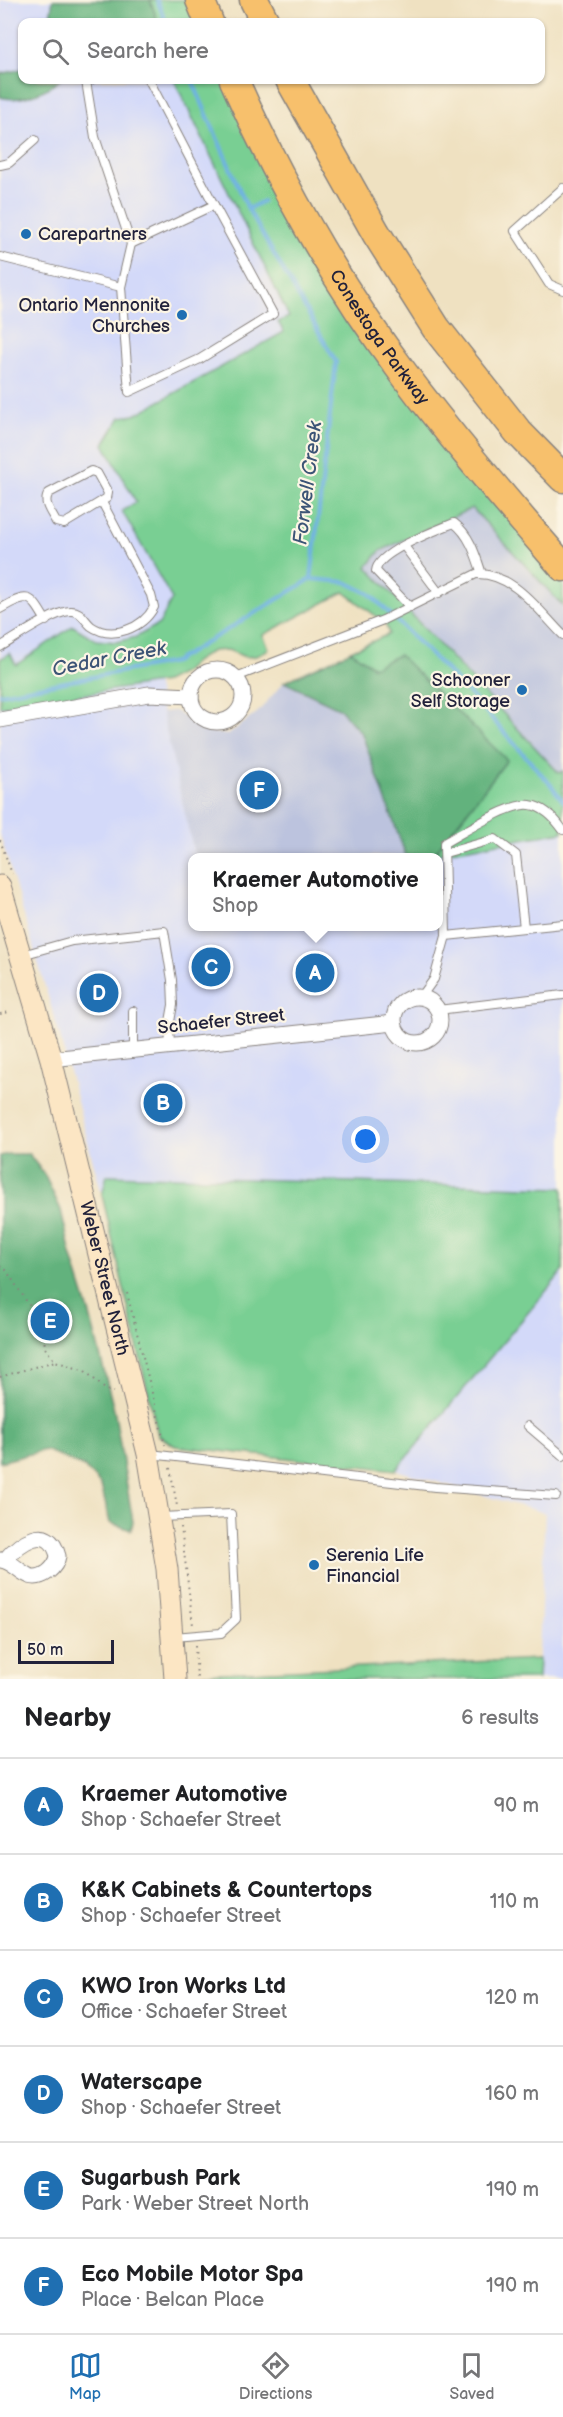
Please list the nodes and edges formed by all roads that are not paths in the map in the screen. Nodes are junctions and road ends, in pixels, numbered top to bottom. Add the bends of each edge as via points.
1 (200, 0) edge
2 (254, 0) edge
3 (207, 18) edge
4 (263, 18) edge
5 (86, 84) edge
6 (151, 84) edge
7 (236, 84) edge
8 (292, 84) edge
9 (34, 140) dead end
10 (0, 165) edge
11 (563, 188) edge
12 (214, 205) junction
13 (131, 244) junction
14 (0, 257) edge
15 (121, 287) junction
16 (563, 290) edge
17 (563, 478) edge
18 (102, 502) junction
19 (404, 546) junction
20 (563, 567) edge
21 (482, 574) junction
22 (439, 593) junction
23 (408, 608) junction
24 (0, 609) edge
25 (46, 621) junction
26 (563, 634) edge
27 (0, 647) edge
28 (236, 677) junction
29 (191, 696) junction
30 (0, 720) edge
31 (563, 830) edge
32 (445, 853) junction
33 (0, 886) edge
34 (563, 924) edge
35 (524, 928) junction
36 (446, 936) junction
37 (21, 955) junction
38 (563, 995) edge
39 (421, 998) junction
40 (438, 1010) junction
41 (133, 1011) dead end
42 (394, 1023) junction
43 (170, 1046) junction
44 (133, 1050) junction
45 (51, 1059) junction
46 (528, 1426) dead end
47 (148, 1454) junction
48 (563, 1456) edge
49 (556, 1496) dead end
50 (160, 1517) junction
51 (173, 1637) junction
52 (176, 1679) edge

1 - 3 highway
2 - 4 highway
5 - 13 lane via 95,137
6 - 12 lane
7 - 20 highway, Conestoga Parkway via 259,136 344,286 403,373
8 - 17 highway via 376,233 436,328 518,432
9 - 10 lane via 9,163
11 - 16 lane via 515,231 549,284
12 - 13 lane
12 - 15 lane via 273,314 200,359 129,392
13 - 15 lane
14 - 15 lane
18 - 18 lane via 108,493 97,473 91,471 49,493 45,501 59,524
18 - 25 lane via 145,580 154,607 135,626 116,633 101,631 72,610
19 - 21 lane via 454,523 476,554
19 - 22 lane
19 - 23 lane via 382,559 376,571
21 - 22 lane
21 - 26 lane via 493,574 512,584
22 - 23 lane
23 - 28 lane
24 - 25 lane via 27,597 34,600
25 - 27 lane
28 - 29 street via 222,669 207,671 195,681
28 - 29 street via 243,690 242,704 228,720 206,719 195,710
29 - 30 street via 149,694
31 - 32 lane via 555,818 530,805 504,811 444,843
32 - 35 lane via 495,839 516,855
32 - 36 lane
33 - 37 main road, Weber Street North
34 - 35 lane
35 - 36 lane
36 - 39 lane via 434,979
37 - 43 lane via 72,941 164,931 173,988
37 - 45 main road, Weber Street North
38 - 40 lane
39 - 40 street
39 - 42 street via 401,1004
40 - 42 street via 440,1026 432,1039 424,1043 402,1038
41 - 44 lane
42 - 43 street, Schaefer Street
43 - 44 street, Schaefer Street
44 - 45 street, Schaefer Street
45 - 47 main road, Weber Street North
46 - 48 lane
47 - 49 lane
47 - 50 main road, Weber Street North
50 - 51 main road, Weber Street North
50 - 51 lane via 231,1514 236,1619 221,1633
51 - 52 main road, Weber Street North

